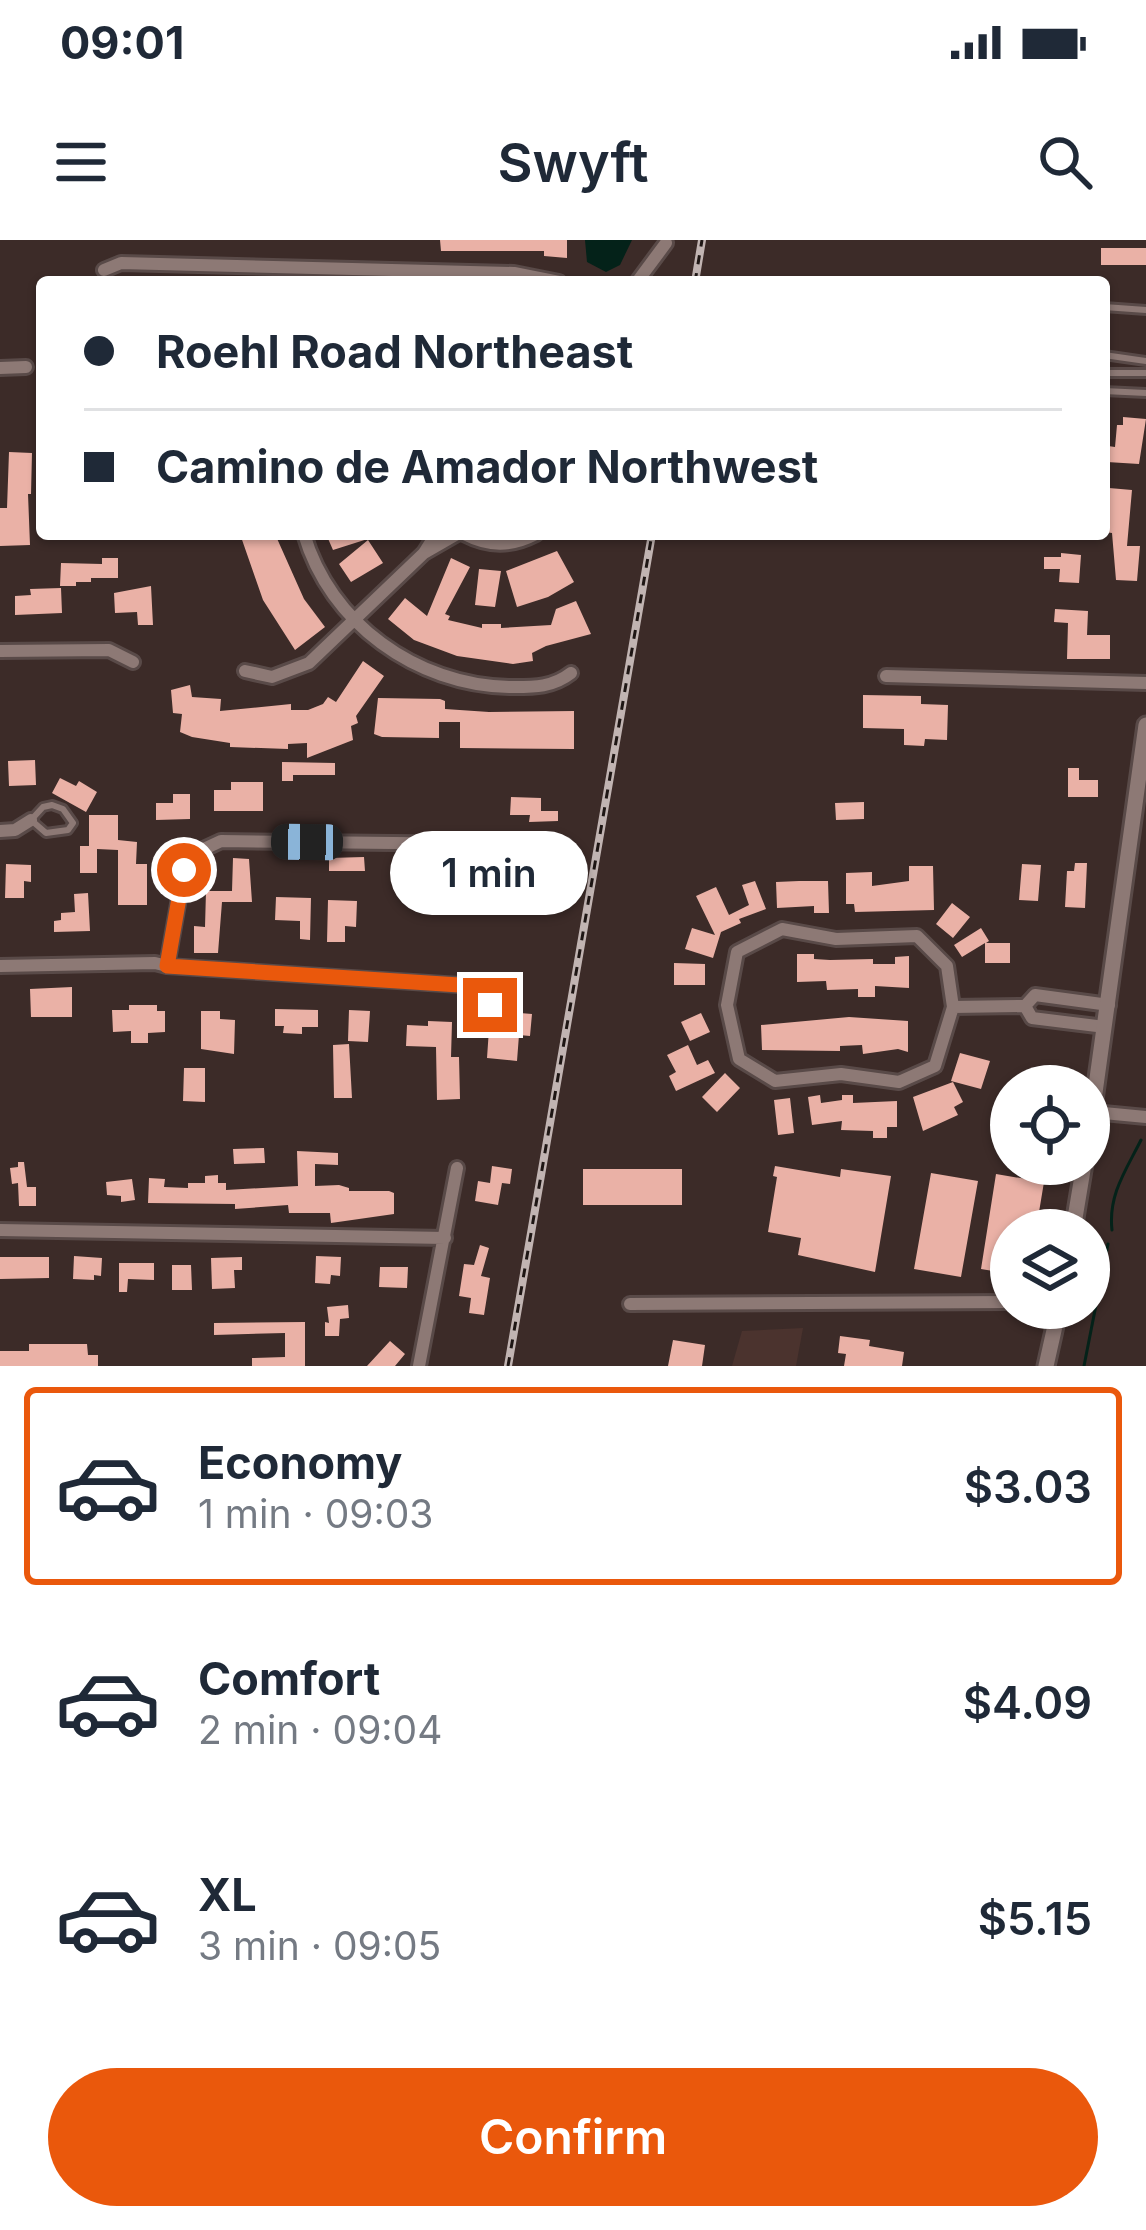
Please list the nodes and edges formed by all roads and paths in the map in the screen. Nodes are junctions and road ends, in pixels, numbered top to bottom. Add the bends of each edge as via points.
1 (666, 241) edge
2 (104, 270) dead end
3 (305, 275) edge
4 (529, 276) edge
5 (641, 276) edge
6 (651, 276) edge
7 (1110, 307) edge
8 (1146, 310) edge
9 (1110, 356) edge
10 (1146, 361) edge
11 (26, 367) dead end
12 (0, 368) edge
13 (1110, 373) edge
14 (1146, 373) edge
15 (1110, 391) edge
16 (1146, 393) edge
17 (307, 540) edge
18 (432, 540) edge
19 (449, 540) edge
20 (476, 540) edge
21 (518, 540) edge
22 (424, 553) junction
23 (355, 622) junction
24 (0, 651) edge
25 (133, 662) dead end
26 (245, 671) dead end
27 (572, 673) dead end
28 (886, 676) dead end
29 (1146, 683) edge
30 (1146, 725) edge
31 (31, 820) junction
32 (0, 831) edge
33 (566, 845) dead end
34 (1138, 856) edge
35 (0, 966) edge
36 (167, 966) junction
37 (1108, 1004) junction
38 (490, 1005) dead end
39 (1025, 1006) junction
40 (952, 1007) junction
41 (1105, 1028) junction
42 (1100, 1065) edge
43 (1110, 1114) edge
44 (1146, 1117) edge
45 (457, 1168) dead end
46 (0, 1230) edge
47 (445, 1238) junction
48 (990, 1302) edge
49 (630, 1304) dead end
50 (1051, 1329) edge
51 (419, 1366) edge
52 (1046, 1366) edge

1 - 5 street
1 - 6 street
2 - 3 street via 121,262
3 - 4 street
7 - 8 lane
9 - 10 lane
11 - 12 street
13 - 14 lane
15 - 16 lane
17 - 23 street via 325,584
18 - 22 street
19 - 22 street
20 - 21 street
22 - 23 street
23 - 26 street via 298,669 272,677
23 - 27 street via 405,659 463,680 543,686
24 - 25 street via 109,650
28 - 29 street
30 - 34 street
31 - 31 lane via 52,805 73,823 46,833
31 - 32 street
33 - 36 street via 206,845 184,870
34 - 37 street
35 - 36 street
36 - 38 street via 475,986
37 - 39 street via 1034,995
37 - 41 street
39 - 40 street
39 - 41 street via 1032,1018
40 - 40 street via 935,1066 899,1082 841,1074 775,1081 739,1059 727,1005 737,952 782,929 836,939 916,936 947,966
41 - 42 street
43 - 44 street
45 - 47 street
46 - 47 street
47 - 51 street
48 - 49 street
50 - 52 street

